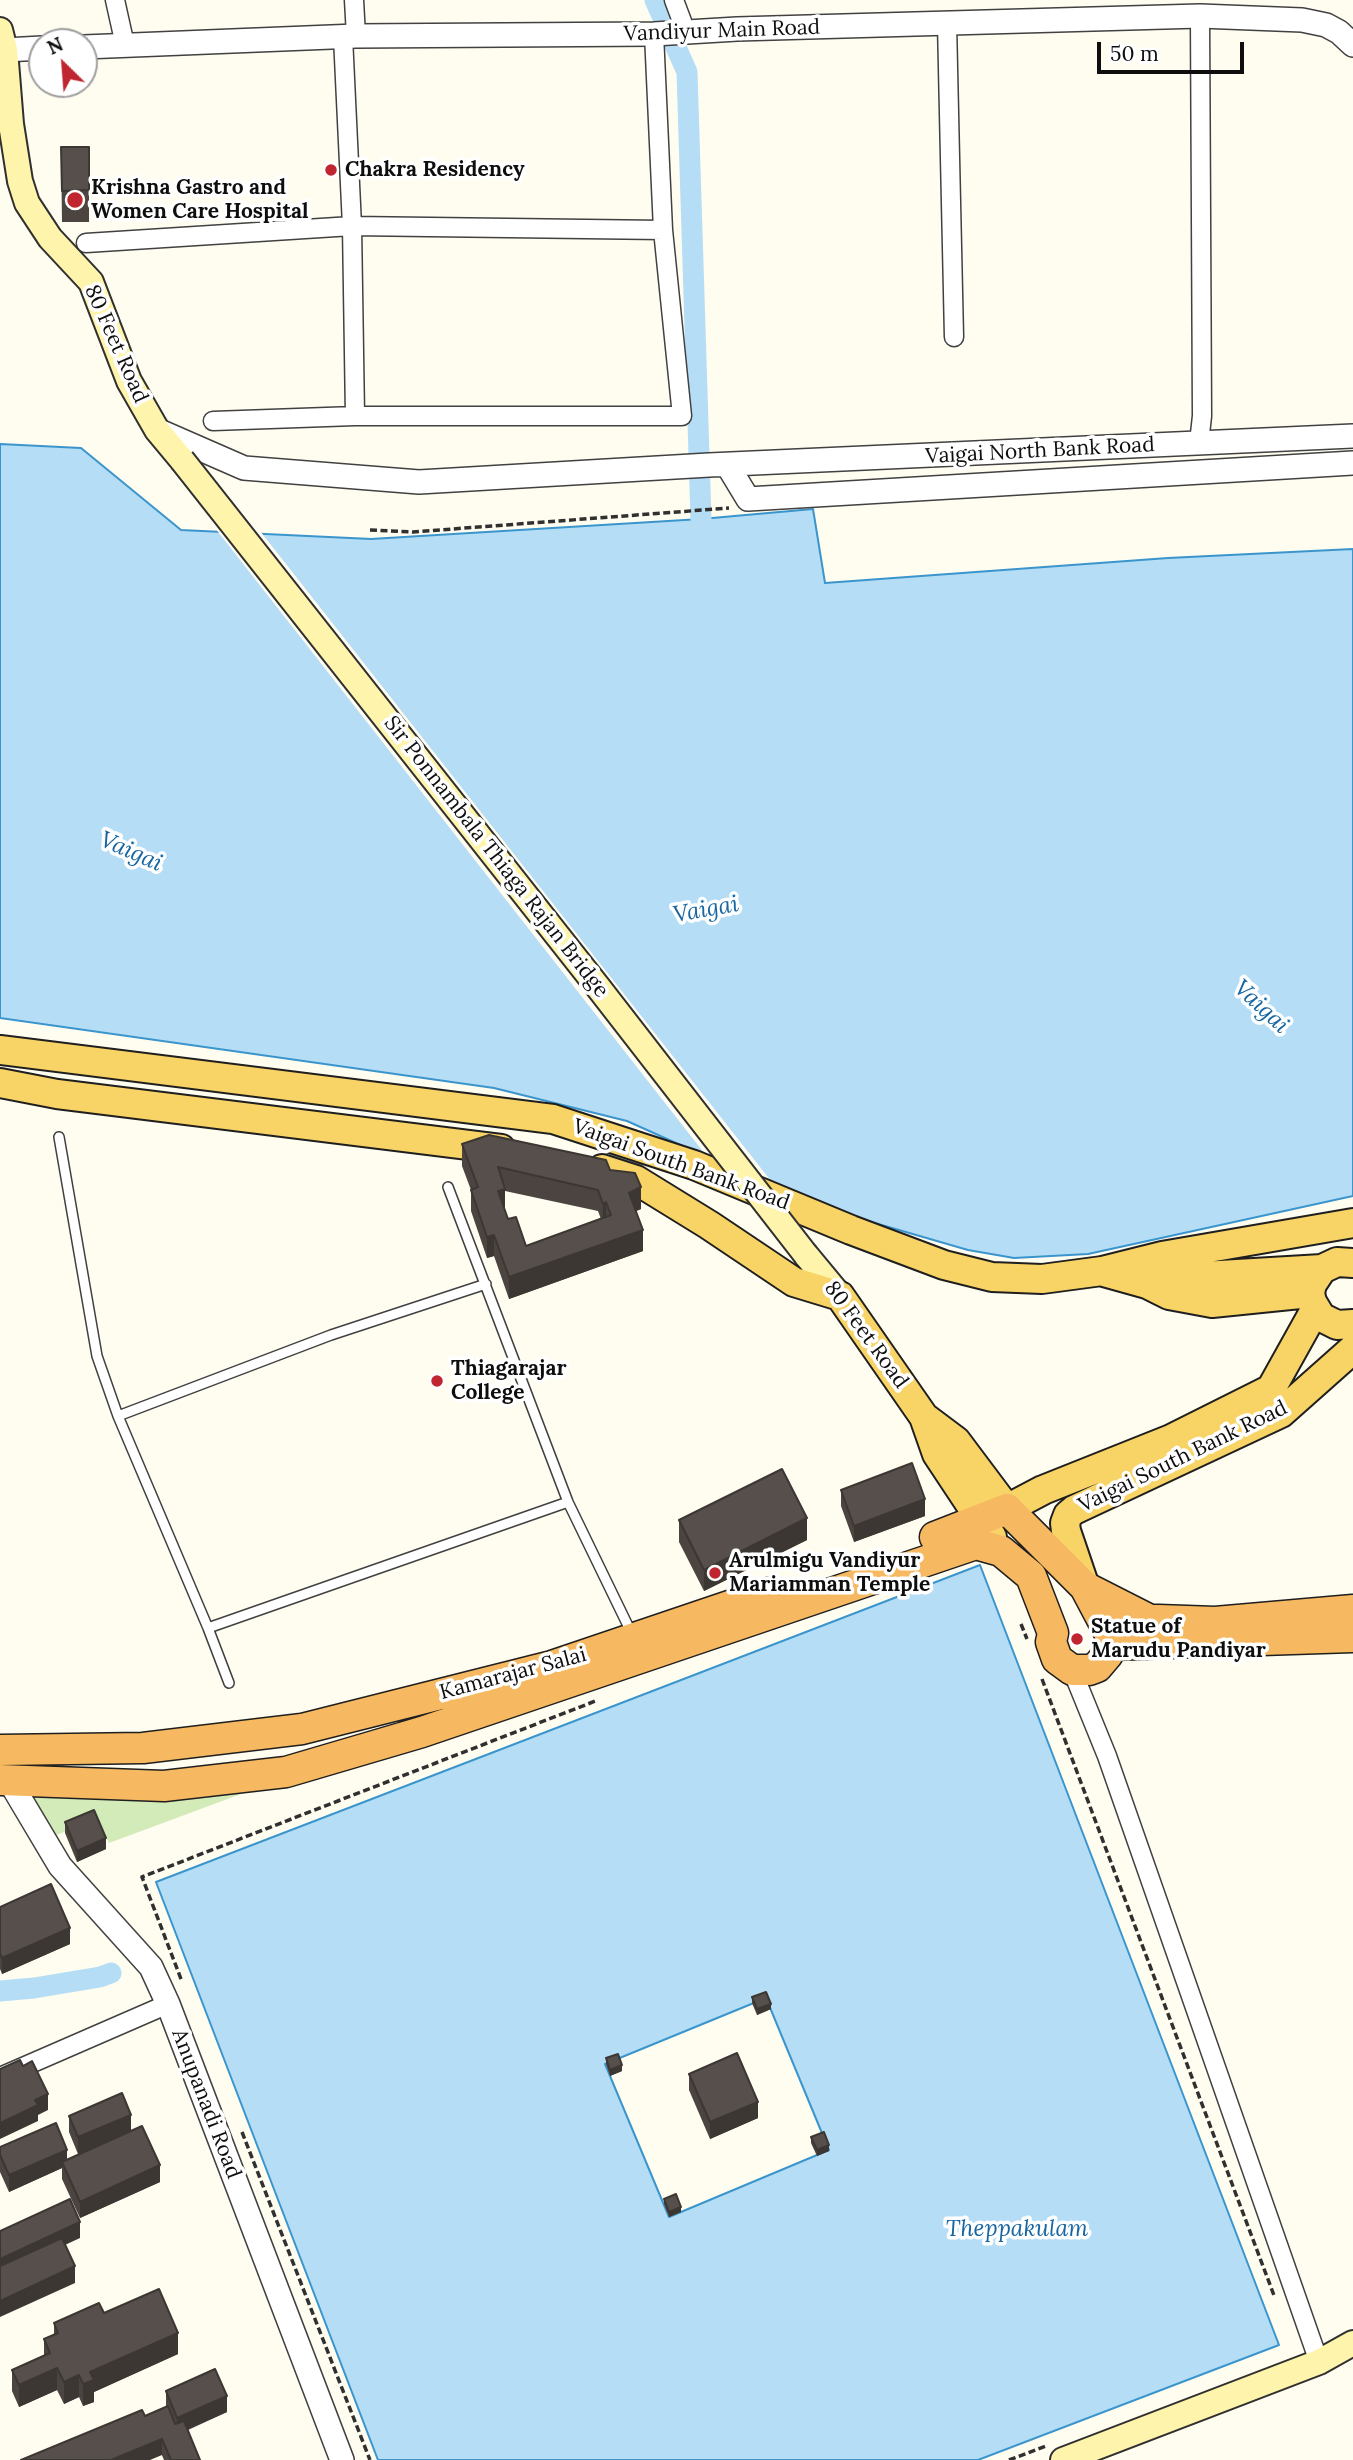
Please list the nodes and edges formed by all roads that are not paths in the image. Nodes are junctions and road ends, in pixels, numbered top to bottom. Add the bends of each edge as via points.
1 (115, 0) edge
2 (354, 0) edge
3 (674, 0) edge
4 (1200, 16) junction
5 (947, 23) junction
6 (685, 32) junction
7 (655, 34) junction
8 (349, 36) junction
9 (3, 40) edge
10 (28, 45) edge
11 (125, 45) junction
12 (1353, 45) edge
13 (98, 46) edge
14 (352, 226) junction
15 (663, 230) junction
16 (86, 243) dead end
17 (954, 337) dead end
18 (355, 416) junction
19 (213, 421) dead end
20 (157, 430) junction
21 (1353, 436) edge
22 (1199, 443) junction
23 (182, 460) joint
24 (1353, 463) edge
25 (718, 466) junction
26 (0, 1050) edge
27 (0, 1083) edge
28 (59, 1137) dead end
29 (532, 1152) edge
30 (572, 1160) edge
31 (448, 1187) dead end
32 (1353, 1223) edge
33 (806, 1255) joint
34 (1353, 1263) edge
35 (1102, 1271) junction
36 (486, 1284) junction
37 (1316, 1291) junction
38 (840, 1296) junction
39 (1353, 1324) edge
40 (1353, 1349) edge
41 (118, 1416) junction
42 (568, 1502) junction
43 (994, 1515) junction
44 (1001, 1551) junction
45 (1085, 1587) junction
46 (1353, 1610) edge
47 (1148, 1619) junction
48 (208, 1628) junction
49 (1106, 1632) junction
50 (1353, 1637) edge
51 (638, 1648) junction
52 (1072, 1670) junction
53 (229, 1683) dead end
54 (2, 1767) edge
55 (168, 2004) junction
56 (0, 2077) edge
57 (1353, 2343) edge
58 (1319, 2362) junction
59 (342, 2460) edge
60 (1063, 2460) edge

1 - 11 street
2 - 8 street
3 - 6 street
4 - 5 street, Vandiyur Main Road
4 - 12 street, Vandiyur Main Road via 1302,20 1326,25
4 - 22 street
5 - 6 street, Vandiyur Main Road
5 - 17 street
6 - 7 street, Vandiyur Main Road
7 - 8 street, Vandiyur Main Road
7 - 15 street
8 - 11 street, Vandiyur Main Road
8 - 14 street
9 - 10 street
9 - 20 main road, 80 Feet Road via 11,124 27,203 50,238 91,282 129,381
11 - 13 street, Vandiyur Main Road
14 - 15 street
14 - 16 street
14 - 18 street
15 - 18 street via 682,416
18 - 19 street
20 - 23 main road, 80 Feet Road
20 - 25 street, Vaigai North Bank Road via 244,468 419,482
21 - 22 street, Vaigai North Bank Road
22 - 25 street, Vaigai North Bank Road
23 - 33 main road, Sir Ponnambala Thiaga Rajan Bridge, bridge
24 - 25 street via 747,499
26 - 35 main road, Vaigai South Bank Road via 553,1119 694,1165 944,1265 992,1277 1042,1279
27 - 29 main road via 57,1094
28 - 41 lane via 97,1356
30 - 38 main road, Vaigai South Bank Road via 636,1180 794,1282
31 - 36 lane
32 - 35 main road, Vaigai South Bank Road
33 - 38 main road, 80 Feet Road
34 - 37 main road, Vaigai South Bank Road via 1338,1262
35 - 37 main road, Vaigai South Bank Road via 1147,1283 1169,1295 1212,1303
36 - 41 lane via 331,1335
36 - 42 lane
37 - 39 main road via 1328,1322
37 - 43 main road, Vaigai South Bank Road via 1271,1389 1171,1439 1042,1490
38 - 43 main road, 80 Feet Road via 924,1417 937,1454
40 - 45 main road, Vaigai South Bank Road via 1280,1413 1068,1515 1066,1531
41 - 48 lane
42 - 48 lane
42 - 51 lane
43 - 44 main road, 80 Feet Road
43 - 45 highway
43 - 51 highway, Kamarajar Salai
44 - 51 highway, Kamarajar Salai via 976,1544
44 - 52 highway via 1031,1576 1040,1637 1051,1642 1057,1659
45 - 47 highway
45 - 49 highway
46 - 47 highway via 1215,1622
47 - 49 highway
48 - 53 lane
49 - 50 highway
49 - 52 highway via 1108,1654 1097,1667
51 - 54 highway, Kamarajar Salai via 302,1729
51 - 54 highway, Kamarajar Salai via 422,1732 286,1772 164,1786
52 - 58 street via 1112,1769
54 - 55 street, Anupanadi Road via 60,1866 151,1967
55 - 56 street
55 - 59 street, Anupanadi Road
57 - 58 main road
58 - 60 main road

